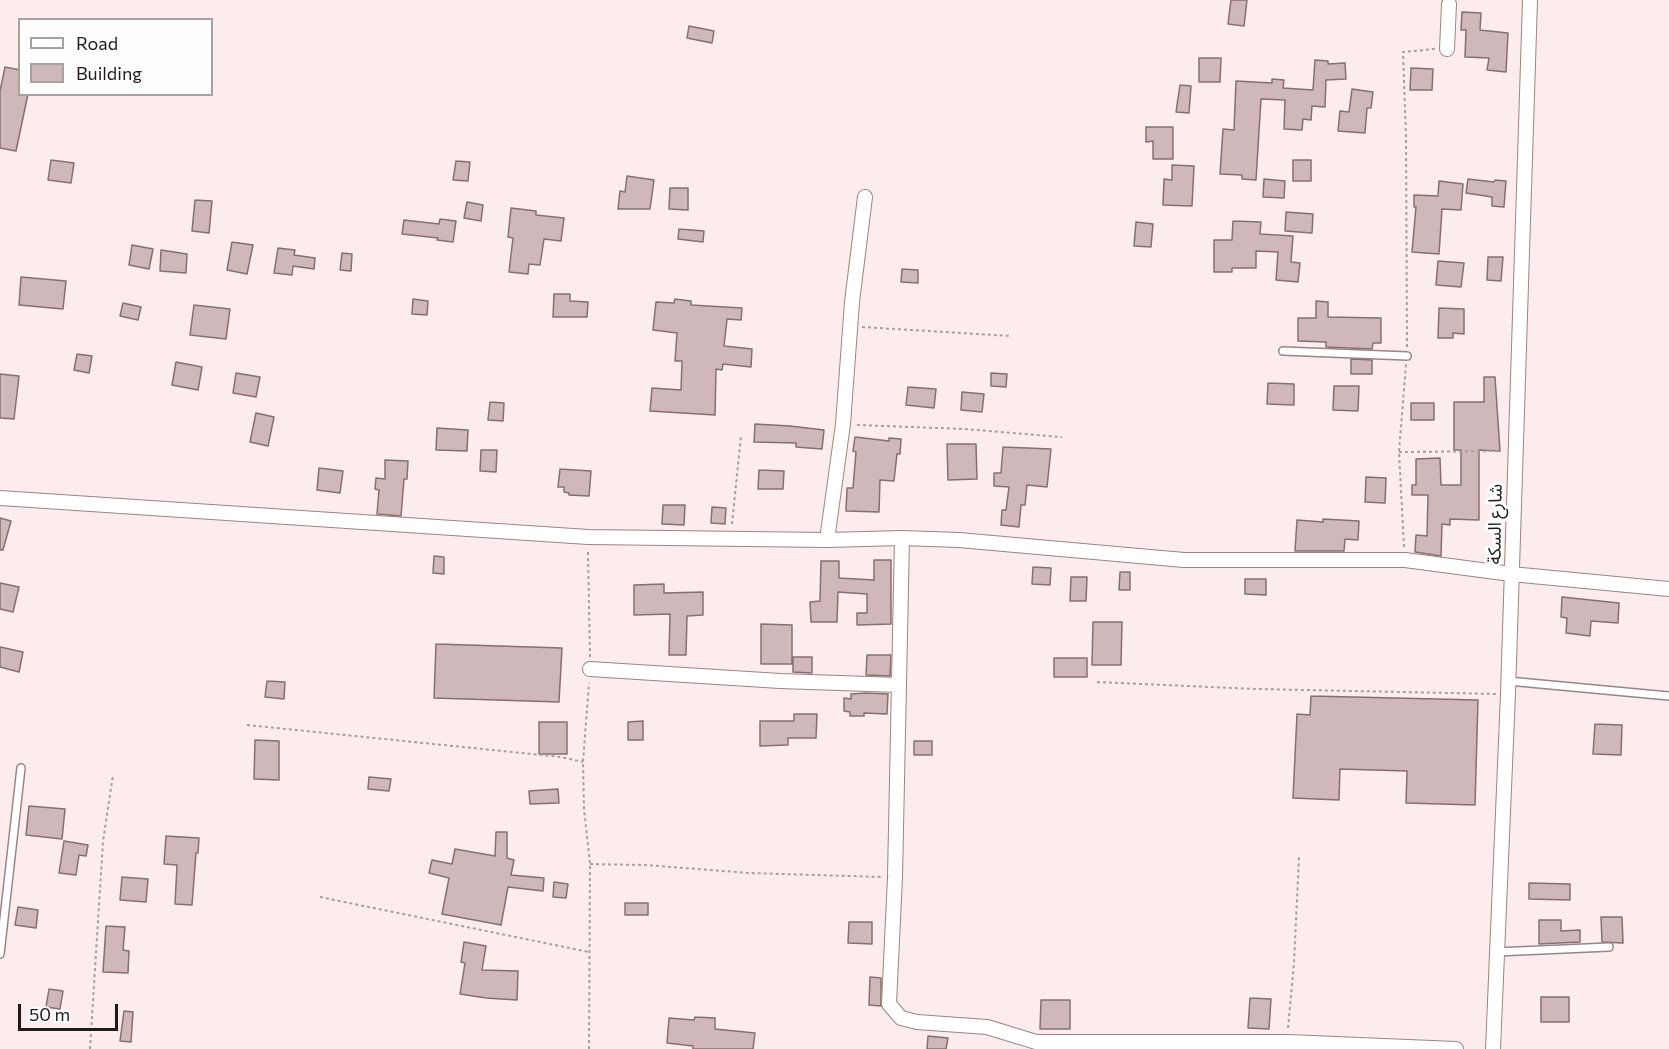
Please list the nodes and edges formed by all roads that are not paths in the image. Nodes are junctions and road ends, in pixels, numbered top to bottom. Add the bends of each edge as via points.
1 (1530, 0) edge
2 (1449, 4) dead end
3 (1447, 49) road end
4 (865, 197) dead end
5 (1283, 351) dead end
6 (1407, 356) road end
7 (0, 498) edge
8 (902, 538) junction
9 (827, 540) junction
10 (1511, 574) junction
11 (1669, 590) edge
12 (590, 669) road end
13 (899, 686) junction
14 (1508, 688) junction
15 (1669, 696) edge
16 (21, 768) dead end
17 (1609, 947) dead end
18 (1496, 952) junction
19 (0, 954) edge
20 (1036, 1046) edge
21 (1456, 1049) edge
22 (1493, 1049) edge

1 - 10 street, شارع السكة
2 - 3 street
4 - 9 street via 843,424
5 - 6 lane
7 - 9 street via 588,537
8 - 9 street
8 - 10 street via 1184,560 1405,560
8 - 13 street
10 - 11 street
10 - 14 street, شارع السكة
12 - 13 street
13 - 20 street via 889,1004 901,1018 987,1027
14 - 15 lane
14 - 18 street, شارع السكة
16 - 19 lane
17 - 18 lane
18 - 22 street, شارع السكة
20 - 21 street via 1288,1042

